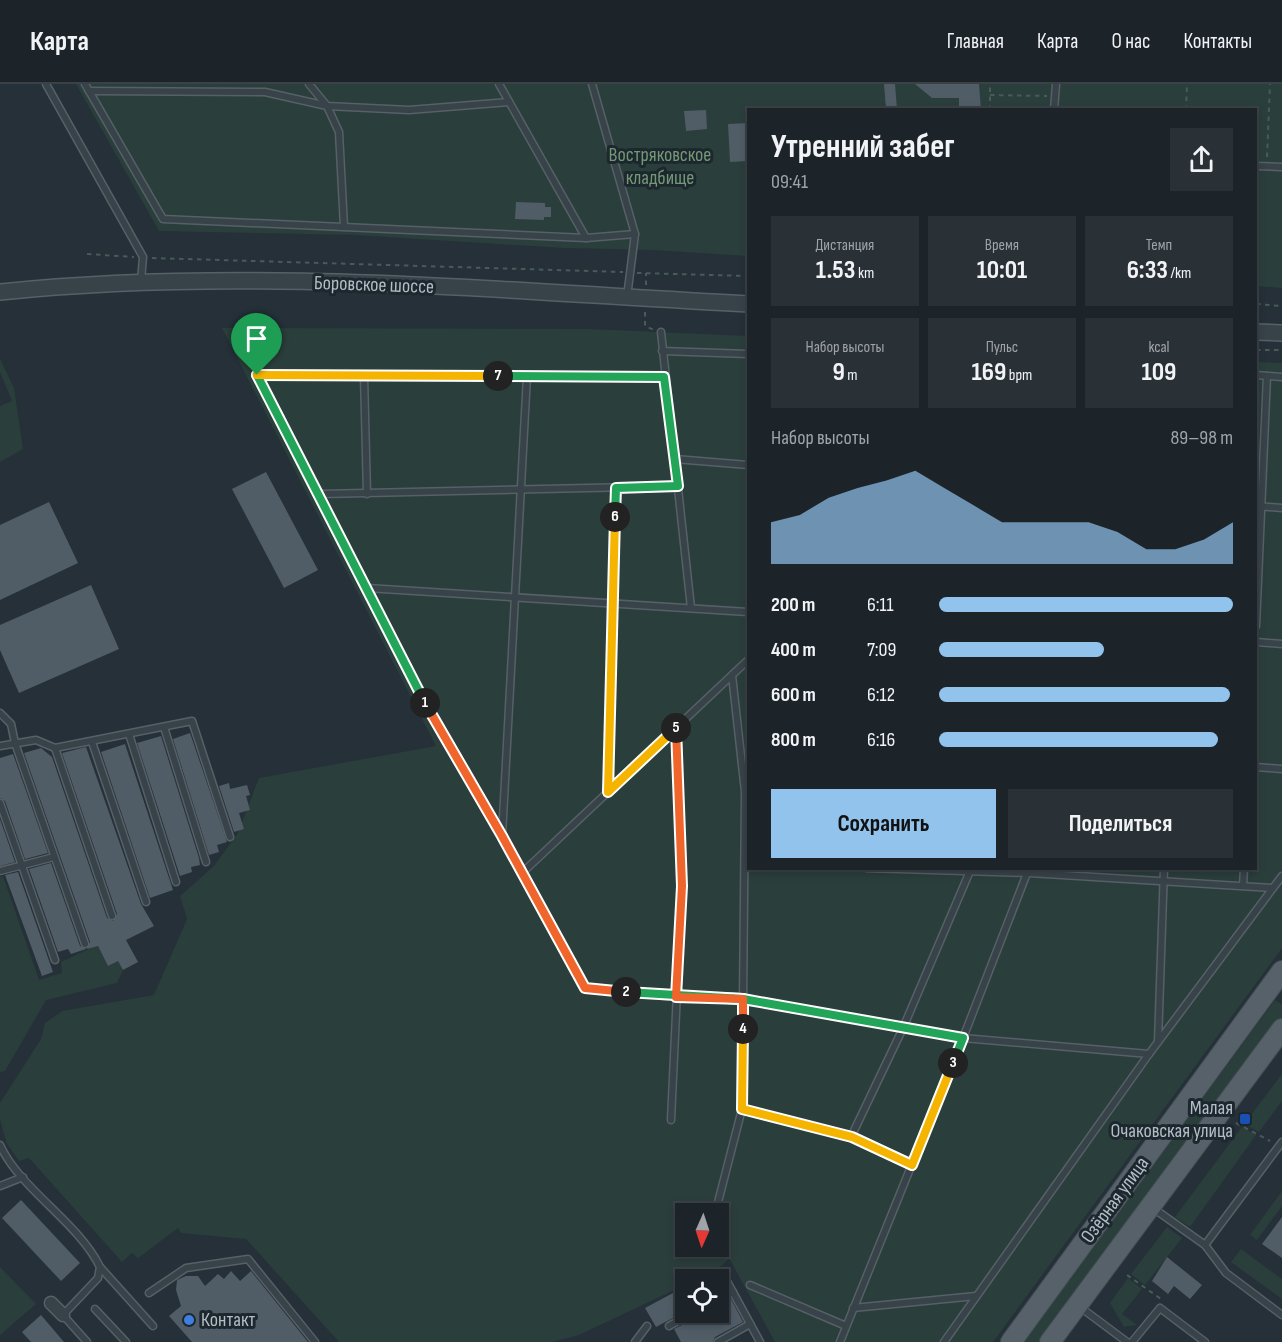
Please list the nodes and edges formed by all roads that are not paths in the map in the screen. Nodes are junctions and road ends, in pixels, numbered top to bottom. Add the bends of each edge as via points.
1 (45, 84) edge
2 (85, 84) edge
3 (309, 84) edge
4 (499, 84) edge
5 (592, 84) edge
6 (1056, 84) edge
7 (89, 91) junction
8 (509, 102) junction
9 (327, 106) junction
10 (1054, 108) edge
11 (1257, 166) edge
12 (1282, 167) edge
13 (344, 227) junction
14 (635, 234) junction
15 (586, 237) junction
16 (141, 281) junction
17 (0, 292) edge
18 (626, 298) junction
19 (747, 304) edge
20 (661, 332) dead end
21 (1257, 332) edge
22 (1282, 333) edge
23 (662, 351) junction
24 (747, 354) edge
25 (1257, 375) edge
26 (364, 376) junction
27 (527, 376) junction
28 (1267, 376) junction
29 (664, 377) junction
30 (1282, 377) edge
31 (675, 459) junction
32 (747, 465) edge
33 (678, 486) junction
34 (616, 488) junction
35 (521, 490) junction
36 (321, 494) junction
37 (367, 494) junction
38 (1258, 506) edge
39 (1282, 508) edge
40 (1257, 566) edge
41 (367, 588) junction
42 (515, 597) junction
43 (613, 603) junction
44 (691, 608) junction
45 (747, 612) edge
46 (1257, 642) edge
47 (1282, 644) edge
48 (747, 661) edge
49 (732, 675) junction
50 (0, 713) edge
51 (164, 727) junction
52 (677, 727) junction
53 (129, 734) junction
54 (92, 742) junction
55 (15, 743) junction
56 (0, 746) edge
57 (55, 748) junction
58 (1257, 767) edge
59 (1282, 769) edge
60 (608, 792) junction
61 (0, 803) edge
62 (502, 836) junction
63 (230, 837) dead end
64 (54, 857) junction
65 (206, 862) dead end
66 (21, 866) junction
67 (890, 870) edge
68 (937, 870) edge
69 (959, 870) edge
70 (1164, 870) edge
71 (1244, 870) edge
72 (0, 871) edge
73 (970, 871) junction
74 (1029, 871) edge
75 (522, 873) junction
76 (1282, 876) edge
77 (1164, 881) junction
78 (177, 882) dead end
79 (1243, 886) junction
80 (1273, 888) junction
81 (146, 902) dead end
82 (112, 916) dead end
83 (85, 944) dead end
84 (54, 960) dead end
85 (1282, 971) edge
86 (676, 997) junction
87 (743, 999) junction
88 (903, 1028) junction
89 (1282, 1029) edge
90 (963, 1038) junction
91 (1158, 1043) junction
92 (1149, 1054) junction
93 (742, 1109) junction
94 (671, 1120) dead end
95 (852, 1137) junction
96 (0, 1145) edge
97 (1280, 1145) edge
98 (912, 1165) junction
99 (23, 1177) junction
100 (0, 1186) edge
101 (718, 1203) edge
102 (1150, 1206) junction
103 (1205, 1245) junction
104 (100, 1267) junction
105 (729, 1285) edge
106 (750, 1285) dead end
107 (733, 1292) junction
108 (150, 1293) dead end
109 (729, 1294) edge
110 (976, 1296) junction
111 (51, 1303) dead end
112 (1077, 1305) junction
113 (853, 1308) junction
114 (95, 1309) dead end
115 (63, 1315) junction
116 (1282, 1315) edge
117 (675, 1323) edge
118 (750, 1324) junction
119 (153, 1326) dead end
120 (647, 1326) dead end
121 (669, 1326) dead end
122 (846, 1326) junction
123 (87, 1342) edge
124 (126, 1342) edge
125 (315, 1342) edge
126 (635, 1342) edge
127 (718, 1342) edge
128 (760, 1342) edge
129 (840, 1342) edge
130 (944, 1342) edge
131 (1011, 1342) edge
132 (1050, 1342) edge
133 (1127, 1342) edge
134 (1132, 1342) edge
135 (1205, 1342) edge

1 - 16 lane via 143,257
2 - 7 lane
3 - 9 lane
4 - 8 lane
5 - 14 lane
6 - 10 lane
7 - 9 lane via 265,92
7 - 13 lane via 163,219
8 - 9 lane via 409,110
8 - 15 lane
9 - 13 lane via 339,132
11 - 12 lane
13 - 15 lane
14 - 15 lane
14 - 18 lane
16 - 17 street, Боровское шоссе
16 - 18 street, Боровское шоссе via 351,284
18 - 19 street, Боровское шоссе
20 - 23 lane
21 - 22 street
23 - 24 lane
23 - 29 lane
25 - 28 lane
26 - 27 lane
26 - 36 lane via 257,375
26 - 37 lane
27 - 29 lane
27 - 35 lane
28 - 30 lane
28 - 38 lane
29 - 31 lane
31 - 32 lane
31 - 33 lane
33 - 34 lane
33 - 44 lane
34 - 35 lane
34 - 43 lane
35 - 37 lane
35 - 42 lane
36 - 37 lane
36 - 41 lane
38 - 39 lane
38 - 40 lane
41 - 42 lane
41 - 62 lane via 442,736
42 - 43 lane
42 - 62 lane
43 - 44 lane
43 - 60 lane
44 - 45 lane
46 - 47 lane
48 - 49 lane
49 - 52 lane
49 - 87 lane via 745,792
50 - 55 lane via 11,724
51 - 53 lane
51 - 63 lane via 192,721
51 - 65 lane
52 - 60 lane
52 - 86 lane via 682,886
53 - 54 lane
53 - 78 lane
54 - 57 lane
54 - 81 lane
55 - 56 lane
55 - 57 lane via 36,740
55 - 64 lane
57 - 82 lane
58 - 59 lane
60 - 75 lane
61 - 66 lane
62 - 75 lane
64 - 66 lane
64 - 83 lane
66 - 72 lane
66 - 84 lane
67 - 68 lane
69 - 73 lane
70 - 77 lane
71 - 79 lane
73 - 74 lane
73 - 88 lane
74 - 77 lane
74 - 90 lane
75 - 86 lane via 585,988
76 - 80 lane
77 - 79 lane
77 - 91 lane
79 - 80 lane
80 - 91 lane
85 - 131 main road, Озёрная улица
86 - 87 lane
86 - 94 lane
87 - 88 lane
87 - 93 lane
88 - 90 lane
88 - 95 lane
89 - 102 main road, Озёрная улица
90 - 92 lane
90 - 98 lane
91 - 92 lane
92 - 110 lane
93 - 95 lane
93 - 101 lane
95 - 98 lane
96 - 99 lane
97 - 103 lane
98 - 113 lane
99 - 100 lane
99 - 104 lane via 89,1248
102 - 103 lane
102 - 112 main road, Озёрная улица
103 - 116 lane via 1226,1273
104 - 115 lane via 98,1278
104 - 119 lane
105 - 107 lane
106 - 122 lane
107 - 109 lane
107 - 118 lane
108 - 125 lane via 186,1268 248,1258
110 - 113 lane
110 - 130 lane
111 - 115 street
112 - 132 main road, Озёрная улица
112 - 133 lane
113 - 122 lane
114 - 124 lane
115 - 123 lane
117 - 121 lane
118 - 127 lane
118 - 128 lane
120 - 126 lane
122 - 129 lane
134 - 135 lane via 1160,1308

